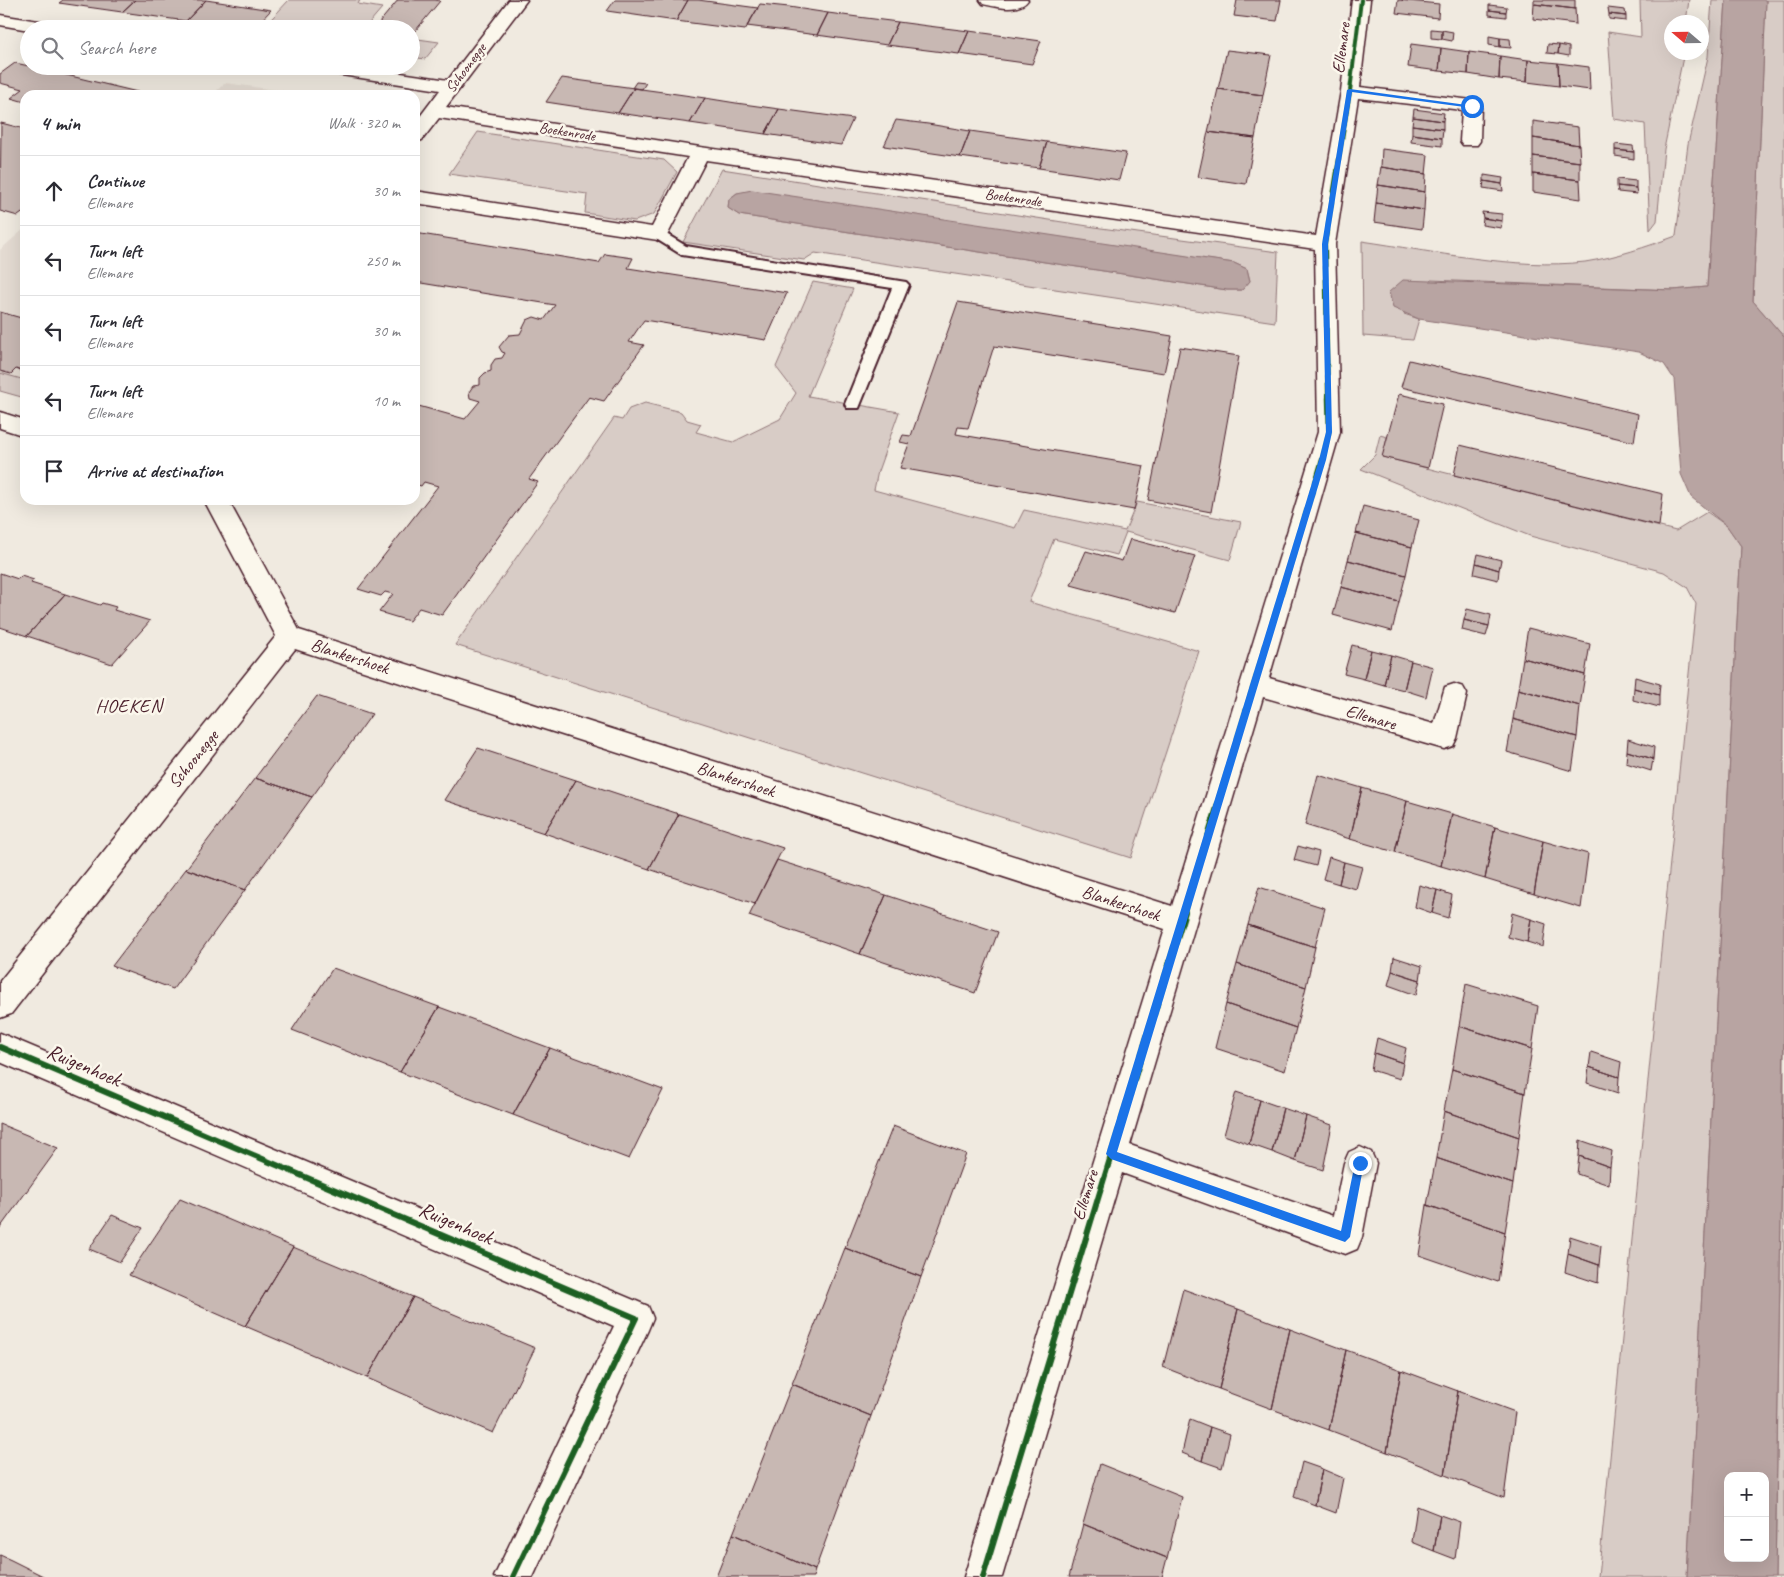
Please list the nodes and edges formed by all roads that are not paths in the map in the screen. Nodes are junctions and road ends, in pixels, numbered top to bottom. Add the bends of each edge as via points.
1 (518, 0) edge
2 (989, 0) edge
3 (1019, 0) edge
4 (1361, 0) edge
5 (0, 20) edge
6 (20, 23) edge
7 (377, 75) edge
8 (452, 86) junction
9 (1350, 90) junction
10 (434, 111) junction
11 (420, 129) edge
12 (1470, 141) dead end
13 (700, 152) junction
14 (420, 198) edge
15 (658, 234) junction
16 (1325, 244) junction
17 (853, 404) dead end
18 (0, 420) edge
19 (20, 426) edge
20 (219, 505) edge
21 (290, 636) junction
22 (1254, 684) junction
23 (1454, 694) dead end
24 (1182, 922) junction
25 (0, 1004) edge
26 (0, 1046) edge
27 (1111, 1154) junction
28 (1360, 1163) dead end
29 (513, 1577) edge
30 (983, 1577) edge

1 - 8 street, Schoonegge
2 - 3 street via 1011,3
4 - 9 street, Ellemare
5 - 6 street
7 - 8 street
8 - 10 street, Schoonegge
9 - 12 street, Ellemare via 1472,106
9 - 16 street, Ellemare
10 - 11 street, Schoonegge
10 - 13 street, Boekenrode
13 - 15 street
13 - 16 street, Boekenrode
14 - 15 street
15 - 17 lane via 682,250 901,285
16 - 22 street, Ellemare via 1329,432
18 - 19 street
20 - 21 street
21 - 24 street, Blankershoek
21 - 25 street, Schoonegge
22 - 23 street, Ellemare via 1444,738
22 - 24 street, Ellemare
24 - 27 street, Ellemare
26 - 29 street, Ruigenhoek via 636,1318
27 - 28 street, Ellemare via 1345,1237
27 - 30 street, Ellemare

